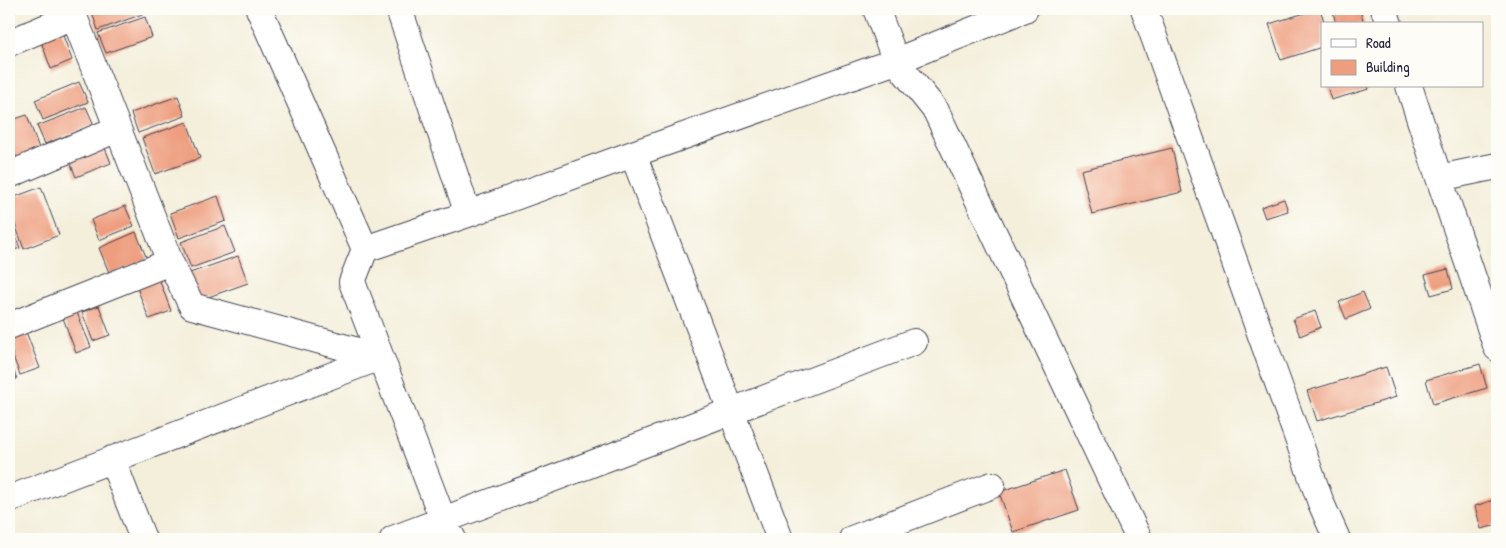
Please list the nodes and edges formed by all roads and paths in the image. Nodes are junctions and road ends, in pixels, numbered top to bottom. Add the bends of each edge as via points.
1 (259, 9) edge
2 (399, 9) edge
3 (876, 9) edge
4 (1025, 9) edge
5 (1144, 9) edge
6 (1384, 9) edge
7 (72, 12) edge
8 (1388, 22) edge
9 (9, 43) edge
10 (896, 61) junction
11 (1410, 88) edge
12 (117, 129) junction
13 (633, 154) junction
14 (1497, 166) edge
15 (9, 175) edge
16 (1439, 178) junction
17 (468, 214) junction
18 (365, 249) junction
19 (170, 262) junction
20 (9, 326) edge
21 (914, 342) dead end
22 (1497, 348) edge
23 (380, 357) junction
24 (731, 411) junction
25 (112, 459) junction
26 (992, 485) dead end
27 (9, 499) edge
28 (448, 530) edge
29 (143, 539) edge
30 (393, 539) edge
31 (780, 539) edge
32 (852, 539) edge
33 (1139, 539) edge
34 (1337, 539) edge

1 - 18 street
2 - 17 street
3 - 10 street
4 - 10 street
5 - 34 street
6 - 8 street
7 - 9 street
7 - 12 street
10 - 13 street
10 - 33 street via 936,111
11 - 16 street
12 - 15 street
12 - 19 street
13 - 17 street
13 - 24 street
14 - 16 street
16 - 22 street
17 - 18 street
18 - 23 street via 352,282
19 - 20 street
19 - 23 street via 192,306
21 - 24 street
23 - 25 street
23 - 28 street
24 - 28 street
24 - 31 street
25 - 27 street
25 - 29 street
26 - 32 street
28 - 30 street

